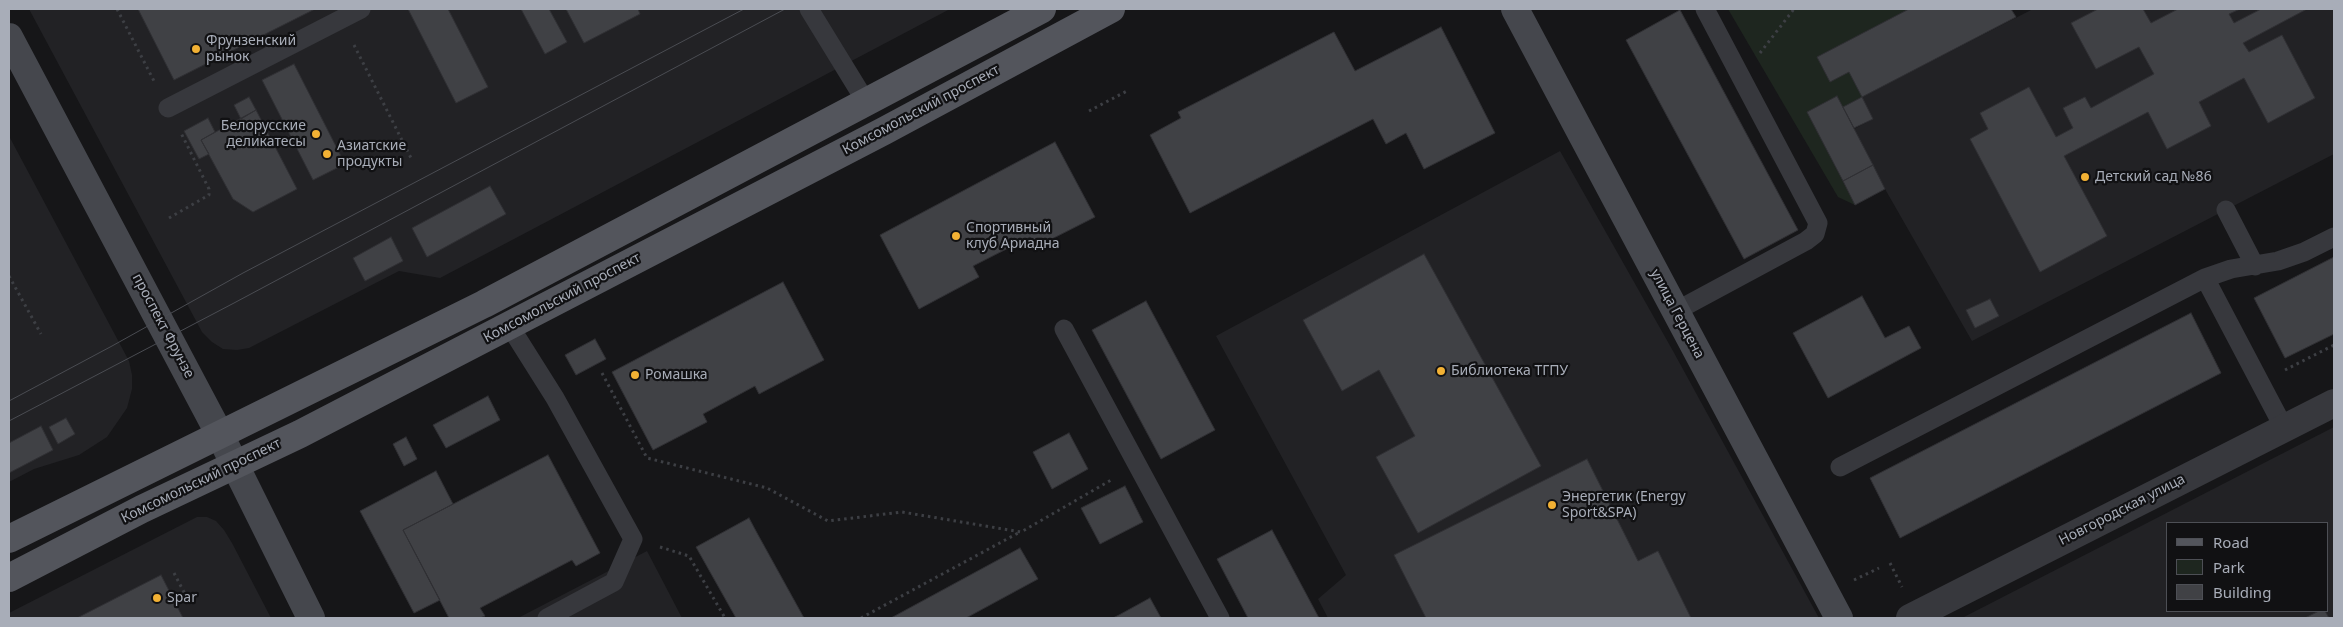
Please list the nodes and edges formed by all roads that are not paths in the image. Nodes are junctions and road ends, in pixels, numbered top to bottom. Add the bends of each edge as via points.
1 (361, 9) edge
2 (809, 9) edge
3 (1042, 9) edge
4 (1111, 9) edge
5 (1516, 9) edge
6 (1705, 9) edge
7 (9, 37) edge
8 (866, 102) junction
9 (168, 108) dead end
10 (2226, 210) dead end
11 (2334, 237) edge
12 (2255, 266) junction
13 (2205, 278) junction
14 (1676, 311) junction
15 (509, 325) junction
16 (1064, 329) dead end
17 (2334, 403) edge
18 (2284, 428) junction
19 (220, 435) junction
20 (235, 464) junction
21 (1840, 467) dead end
22 (9, 539) edge
23 (9, 578) edge
24 (1907, 605) edge
25 (311, 618) edge
26 (547, 618) edge
27 (1220, 618) edge
28 (1839, 618) edge

1 - 9 lane
2 - 8 lane
3 - 8 main road
4 - 15 main road, Комсомольский проспект via 884,131
5 - 14 street, улица Герцена
6 - 14 lane via 1818,223 1815,234
7 - 19 street, проспект Фрунзе
8 - 19 main road via 484,304
10 - 12 lane
11 - 12 lane via 2304,252
12 - 13 lane via 2231,269
13 - 18 lane
13 - 21 lane
14 - 28 street, улица Герцена
15 - 20 main road, Комсомольский проспект via 300,434
15 - 26 lane via 555,398 633,539 614,582
16 - 27 lane
17 - 18 street, Новгородская улица
18 - 24 street, Новгородская улица
19 - 20 street, проспект Фрунзе
19 - 22 main road
20 - 23 main road, Комсомольский проспект
20 - 25 street, проспект Фрунзе

